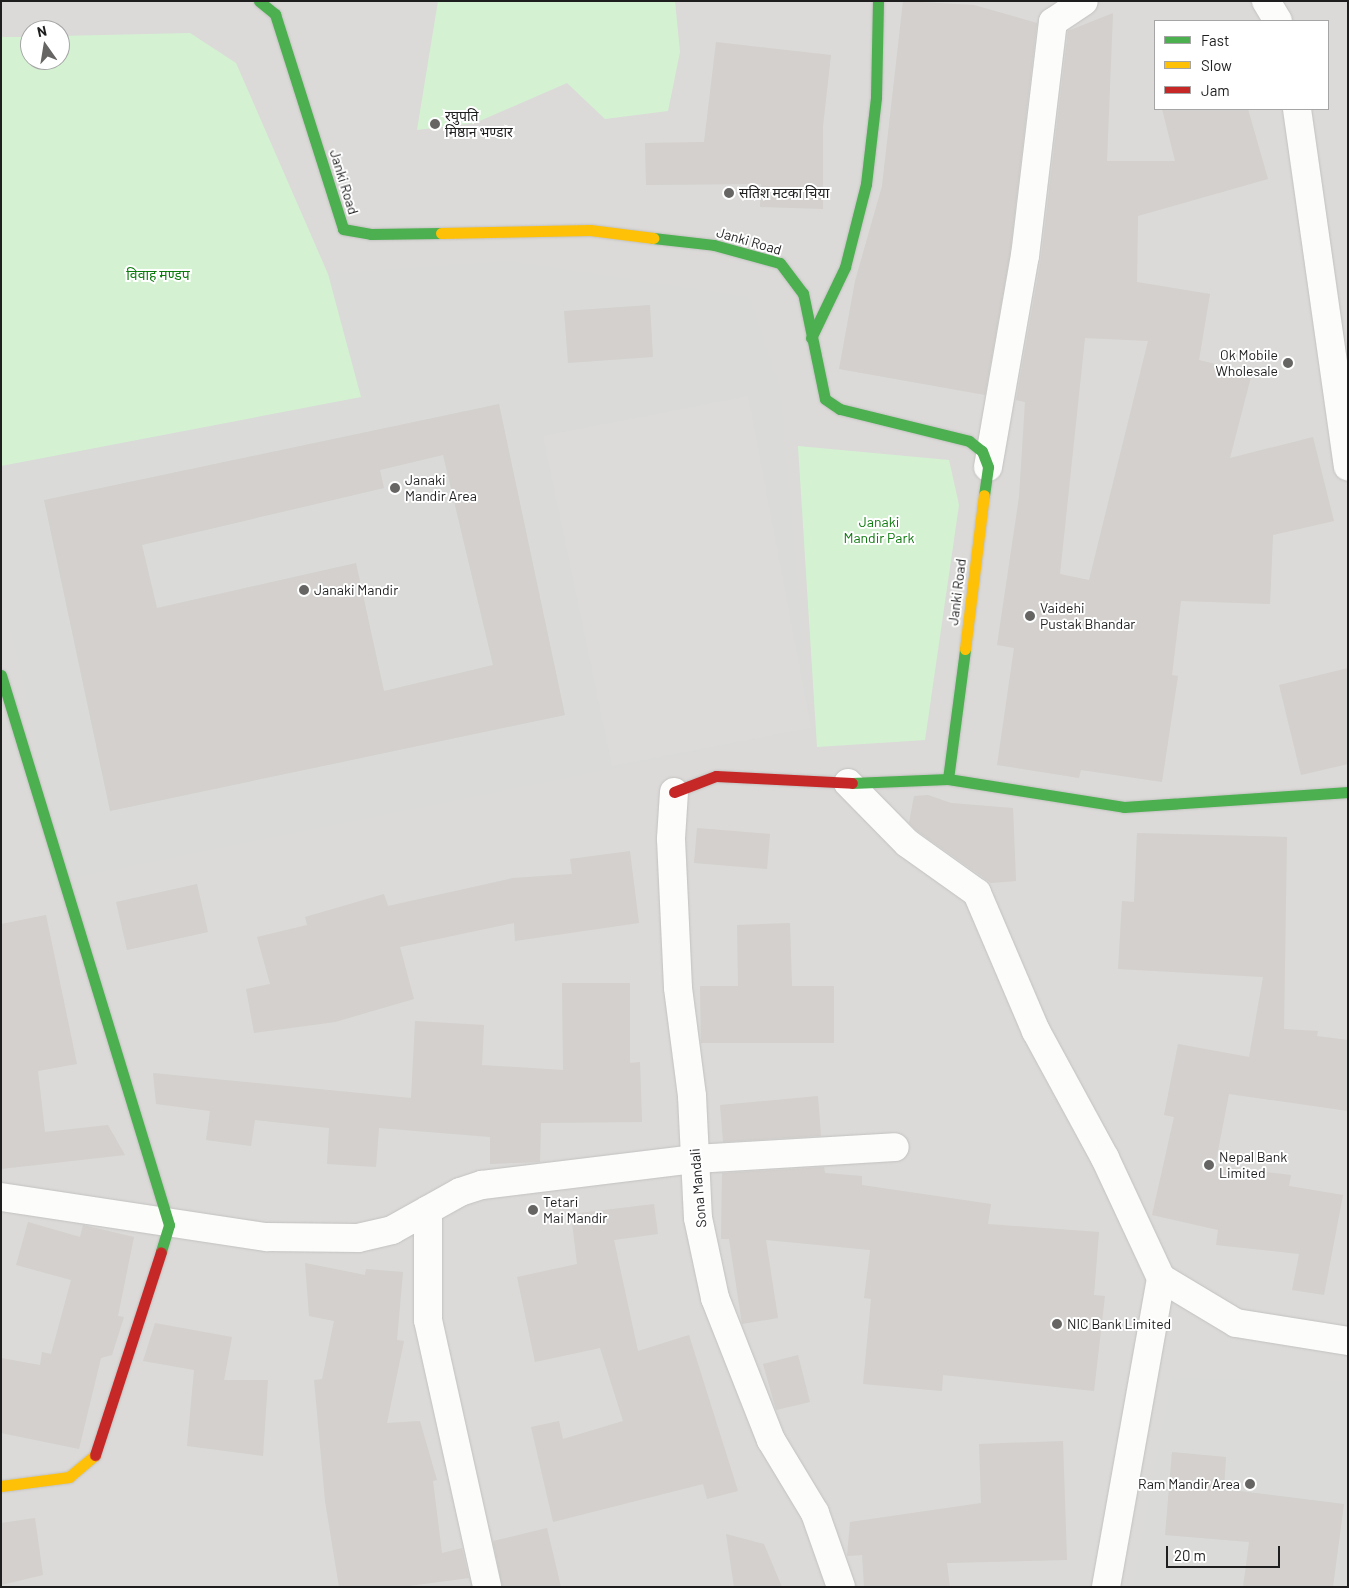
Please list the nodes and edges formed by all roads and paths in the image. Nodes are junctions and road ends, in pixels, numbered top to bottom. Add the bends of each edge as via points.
1 (259, 1) edge
2 (878, 1) edge
3 (1084, 1) edge
4 (1266, 1) edge
5 (1277, 20) edge
6 (1297, 110) edge
7 (811, 338) junction
8 (1348, 466) edge
9 (988, 468) junction
10 (1, 675) edge
11 (948, 779) junction
12 (848, 783) junction
13 (674, 792) joint
14 (1348, 792) edge
15 (895, 1147) dead end
16 (695, 1159) junction
17 (1, 1197) edge
18 (428, 1210) junction
19 (169, 1225) junction
20 (1161, 1278) junction
21 (1348, 1341) edge
22 (1, 1486) edge
23 (487, 1587) edge
24 (841, 1587) edge
25 (1106, 1587) edge

1 - 7 street, Janki Road via 275,14 343,229 371,234 590,230 714,245 780,263 794,276 803,293
2 - 7 street via 876,97 866,184 845,267
3 - 9 street via 1052,22 1025,256
4 - 5 street
6 - 8 street
7 - 9 street, Janki Road via 825,399 840,409 969,441 982,451
9 - 11 street, Janki Road
10 - 19 street
11 - 12 street
11 - 14 street via 1124,807
12 - 13 street via 716,776
12 - 20 street via 907,843 977,893 1036,1031 1105,1158
13 - 16 street, Sona Mandali via 674,911
15 - 16 street
16 - 18 street via 482,1185
16 - 24 street, Sona Mandali via 698,1218 715,1298 771,1440 815,1513
17 - 19 street
18 - 19 street via 392,1230 358,1238 267,1237
18 - 23 street via 428,1320
19 - 22 street via 98,1450 84,1468 69,1477
20 - 21 street via 1236,1323
20 - 25 street

